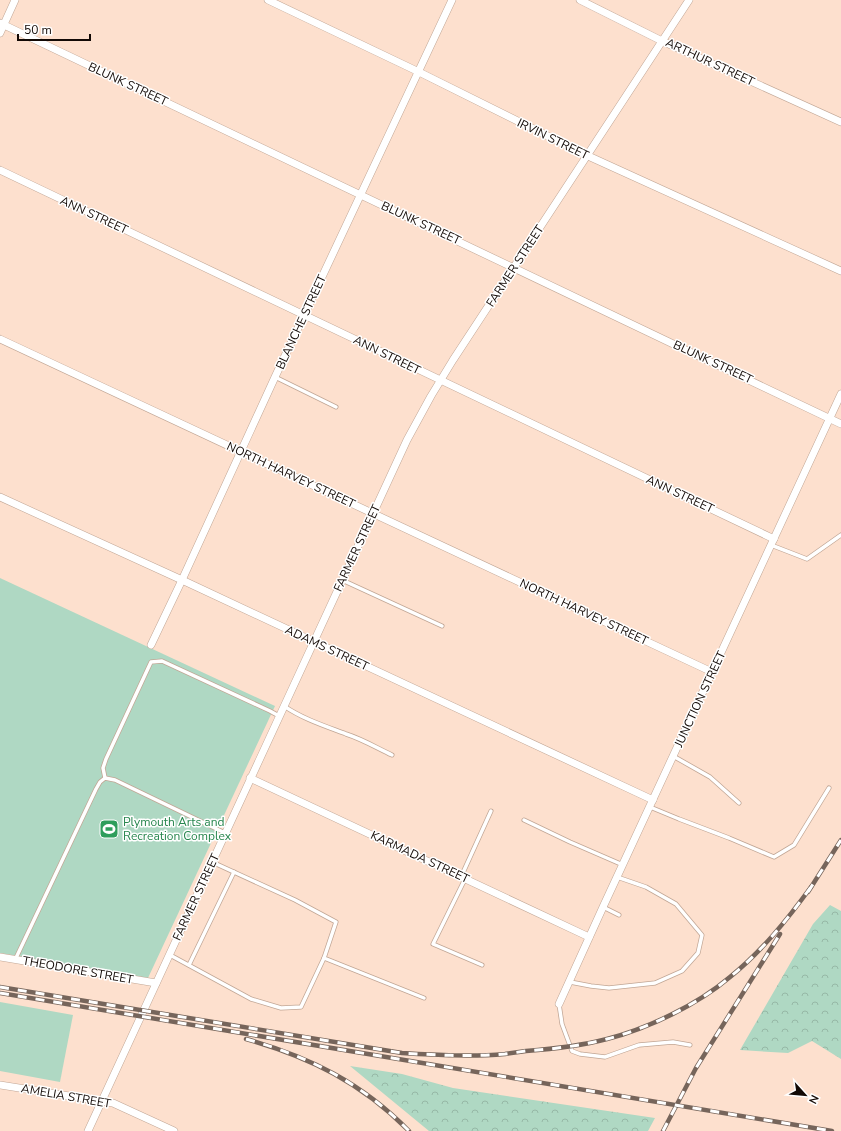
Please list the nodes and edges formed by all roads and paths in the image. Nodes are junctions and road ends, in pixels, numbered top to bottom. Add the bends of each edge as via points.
1 (15, 0) edge
2 (268, 0) edge
3 (452, 0) edge
4 (580, 0) edge
5 (689, 0) edge
6 (2, 24) edge
7 (0, 33) edge
8 (662, 41) junction
9 (419, 72) junction
10 (841, 122) edge
11 (586, 155) junction
12 (0, 170) edge
13 (361, 195) junction
14 (514, 267) junction
15 (841, 271) edge
16 (304, 315) junction
17 (0, 339) edge
18 (275, 377) junction
19 (441, 380) junction
20 (841, 394) edge
21 (336, 407) dead end
22 (830, 419) junction
23 (841, 424) edge
24 (241, 452) junction
25 (0, 497) edge
26 (373, 514) junction
27 (841, 534) edge
28 (773, 542) junction
29 (182, 580) junction
30 (342, 580) junction
31 (442, 626) dead end
32 (313, 642) junction
33 (151, 645) dead end
34 (712, 672) junction
35 (284, 706) junction
36 (279, 716) junction
37 (392, 755) dead end
38 (673, 756) junction
39 (105, 778) junction
40 (250, 778) junction
41 (829, 788) dead end
42 (739, 803) dead end
43 (651, 804) junction
44 (491, 812) dead end
45 (524, 820) dead end
46 (225, 833) junction
47 (212, 862) junction
48 (623, 865) junction
49 (234, 872) junction
50 (617, 877) junction
51 (463, 878) junction
52 (603, 907) junction
53 (619, 915) dead end
54 (590, 937) junction
55 (169, 954) junction
56 (0, 957) edge
57 (324, 958) junction
58 (15, 960) junction
59 (189, 965) junction
60 (482, 965) dead end
61 (569, 982) junction
62 (156, 983) junction
63 (424, 998) dead end
64 (559, 1004) joint
65 (690, 1045) dead end
66 (0, 1085) edge
67 (102, 1101) junction
68 (88, 1131) edge
69 (174, 1131) edge

1 - 6 street
2 - 9 street, IRVIN STREET
3 - 9 street, BLANCHE STREET
4 - 8 street, ARTHUR STREET
5 - 8 street, FARMER STREET
6 - 7 street
6 - 13 street, BLUNK STREET
8 - 10 street, ARTHUR STREET
8 - 11 street, FARMER STREET
9 - 11 street, IRVIN STREET
9 - 13 street, BLANCHE STREET
11 - 14 street, FARMER STREET
11 - 15 street, IRVIN STREET
12 - 16 street, ANN STREET
13 - 14 street, BLUNK STREET
13 - 16 street, BLANCHE STREET
14 - 19 street, FARMER STREET
14 - 22 street, BLUNK STREET
16 - 18 street, BLANCHE STREET
16 - 19 street, ANN STREET
17 - 24 street, NORTH HARVEY STREET
18 - 21 lane
18 - 24 street, BLANCHE STREET
19 - 26 street, FARMER STREET via 407,440
19 - 28 street, ANN STREET
20 - 22 street, JUNCTION STREET
22 - 23 street, BLUNK STREET
22 - 28 street, JUNCTION STREET
24 - 26 street, NORTH HARVEY STREET
24 - 29 street, BLANCHE STREET
25 - 29 street, ADAMS STREET
26 - 30 street, FARMER STREET
26 - 34 street, NORTH HARVEY STREET
27 - 28 lane via 807,559
28 - 34 street, JUNCTION STREET
29 - 32 street, ADAMS STREET
29 - 33 street, BLANCHE STREET
30 - 31 lane
30 - 32 street, FARMER STREET
32 - 35 street, FARMER STREET
32 - 43 street, ADAMS STREET
34 - 38 street, JUNCTION STREET
35 - 36 street, FARMER STREET
35 - 37 lane via 301,716
36 - 39 lane via 162,661 151,662 106,758 103,768
36 - 40 street, FARMER STREET
38 - 42 lane via 710,777
38 - 43 street, JUNCTION STREET
39 - 46 lane via 115,780
39 - 58 lane via 96,789
40 - 46 street, FARMER STREET
40 - 51 street, KARMADA STREET
41 - 43 lane via 794,845 774,857
43 - 48 street, JUNCTION STREET
44 - 51 lane
45 - 48 lane
46 - 47 street, FARMER STREET
47 - 49 lane
47 - 55 street, FARMER STREET
48 - 50 street, JUNCTION STREET
49 - 57 lane via 336,922
49 - 59 lane
50 - 52 street, JUNCTION STREET
50 - 61 lane via 646,887 676,904 702,935 698,952 682,971 655,982 609,988
51 - 54 street, KARMADA STREET
51 - 60 lane via 433,944
52 - 53 lane
52 - 54 street, JUNCTION STREET
54 - 61 street, JUNCTION STREET
55 - 59 lane
55 - 62 street, FARMER STREET
56 - 58 street, THEODORE STREET
57 - 59 lane via 302,1007 281,1008 251,999
57 - 63 lane
58 - 62 street, THEODORE STREET
61 - 64 street, JUNCTION STREET
62 - 67 street, FARMER STREET
64 - 65 lane via 562,1024 572,1051 580,1054 605,1057 639,1045 673,1042
66 - 67 street, AMELIA STREET
67 - 68 street, FARMER STREET
67 - 69 street, AMELIA STREET via 113,1103

